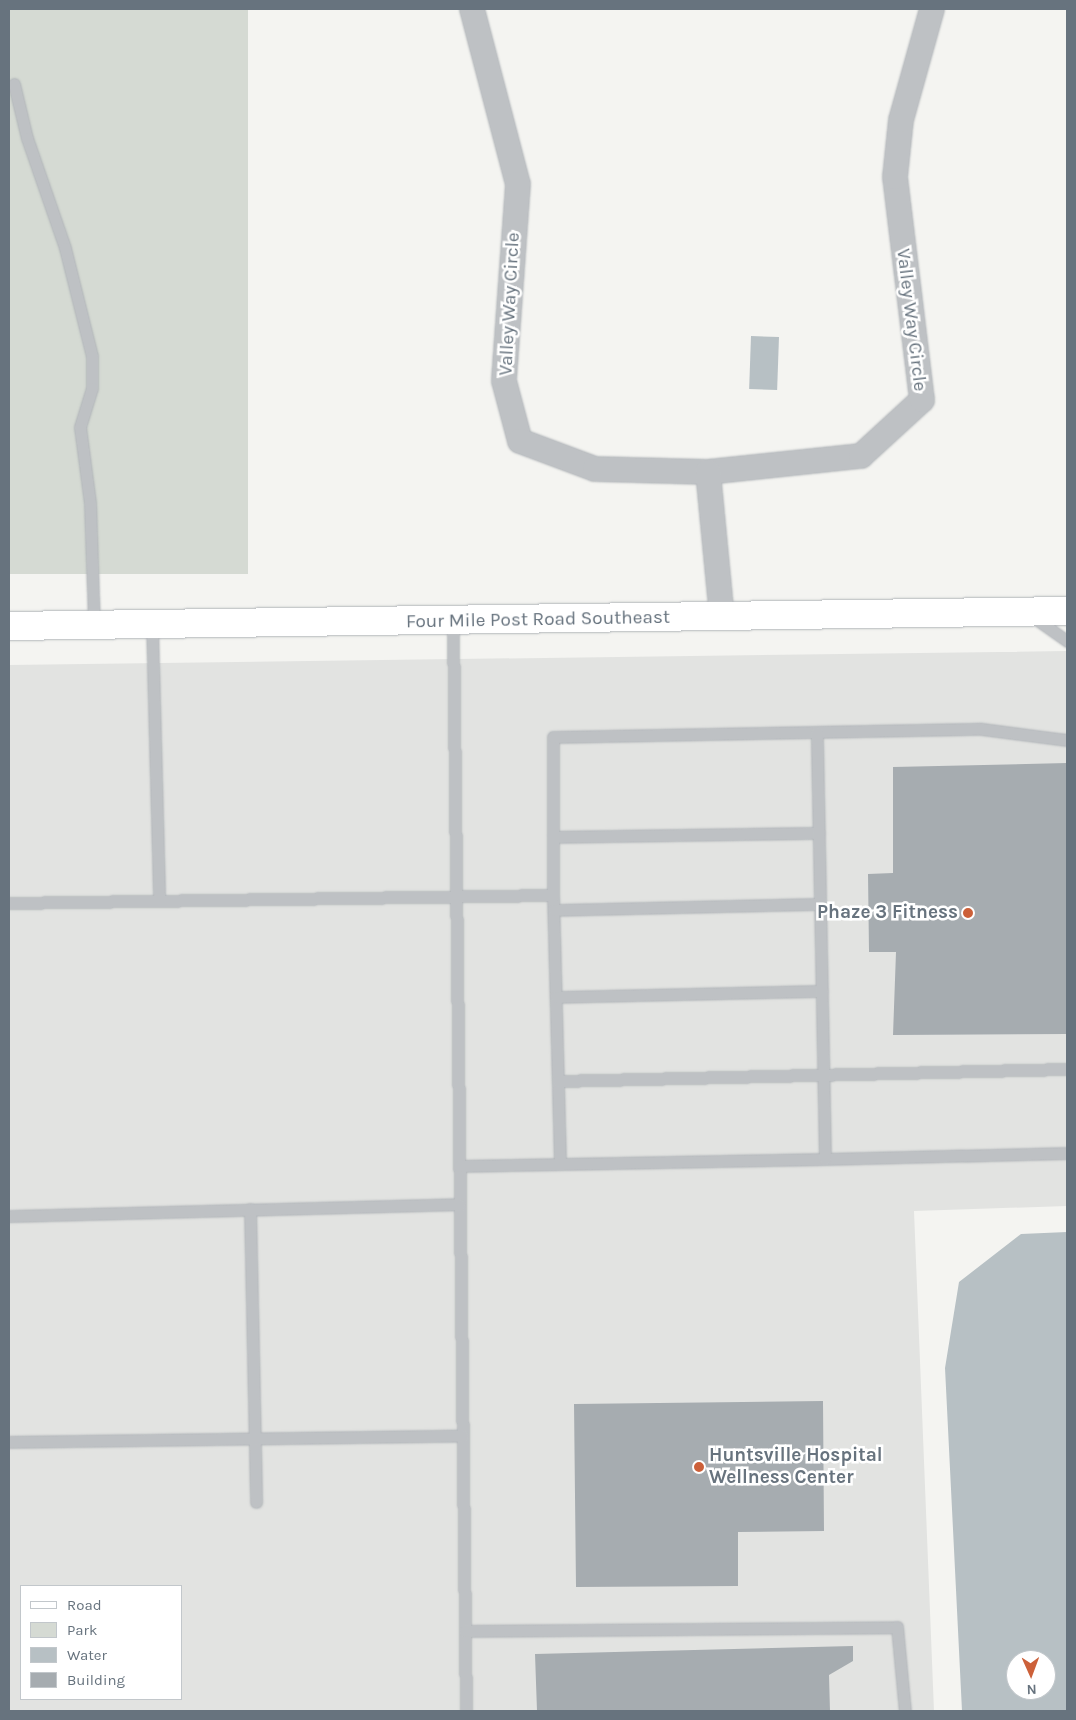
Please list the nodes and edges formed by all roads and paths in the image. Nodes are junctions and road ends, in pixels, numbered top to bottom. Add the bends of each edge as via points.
1 (472, 9) edge
2 (932, 9) edge
3 (14, 84) dead end
4 (708, 472) junction
5 (1067, 611) edge
6 (1026, 612) junction
7 (722, 617) junction
8 (453, 621) junction
9 (152, 625) junction
10 (9, 626) edge
11 (94, 626) junction
12 (1067, 641) edge
13 (817, 732) junction
14 (1067, 740) edge
15 (819, 833) junction
16 (553, 837) junction
17 (456, 895) junction
18 (553, 895) junction
19 (159, 900) junction
20 (9, 903) edge
21 (820, 904) junction
22 (554, 910) junction
23 (822, 991) junction
24 (556, 996) junction
25 (1067, 1069) edge
26 (824, 1075) junction
27 (558, 1080) junction
28 (1067, 1153) edge
29 (825, 1158) junction
30 (560, 1164) junction
31 (460, 1166) junction
32 (460, 1204) junction
33 (250, 1210) junction
34 (9, 1216) edge
35 (463, 1436) junction
36 (254, 1439) junction
37 (9, 1442) edge
38 (256, 1502) dead end
39 (465, 1631) junction
40 (466, 1711) edge
41 (905, 1711) edge

1 - 4 street, Valley Way Circle via 518,184 504,381 520,441 595,469
2 - 4 street, Valley Way Circle via 901,120 895,177 922,400 861,456
3 - 11 lane via 27,138 65,248 92,356 92,388 80,427 90,503
4 - 7 street
5 - 6 main road, Four Mile Post Road Southeast
6 - 7 main road, Four Mile Post Road Southeast
6 - 12 lane
7 - 8 main road, Four Mile Post Road Southeast
8 - 9 main road, Four Mile Post Road Southeast
8 - 17 lane
9 - 11 main road, Four Mile Post Road Southeast
9 - 19 lane
10 - 11 main road, Four Mile Post Road Southeast
13 - 14 lane via 982,729
13 - 15 lane
13 - 16 lane via 553,736
15 - 16 lane
15 - 21 lane
16 - 18 lane
17 - 18 lane
17 - 19 lane
17 - 31 lane
18 - 22 lane
19 - 20 lane
21 - 22 lane
21 - 23 lane
22 - 24 lane
23 - 24 lane
23 - 26 lane
24 - 27 lane
25 - 26 lane
26 - 27 lane
26 - 29 lane
27 - 30 lane
28 - 29 lane
29 - 30 lane
30 - 31 lane
31 - 32 lane
32 - 33 lane
32 - 35 lane
33 - 34 lane
33 - 36 lane
35 - 36 lane
35 - 39 lane
36 - 37 lane
36 - 38 lane
39 - 40 lane
39 - 41 lane via 897,1627

